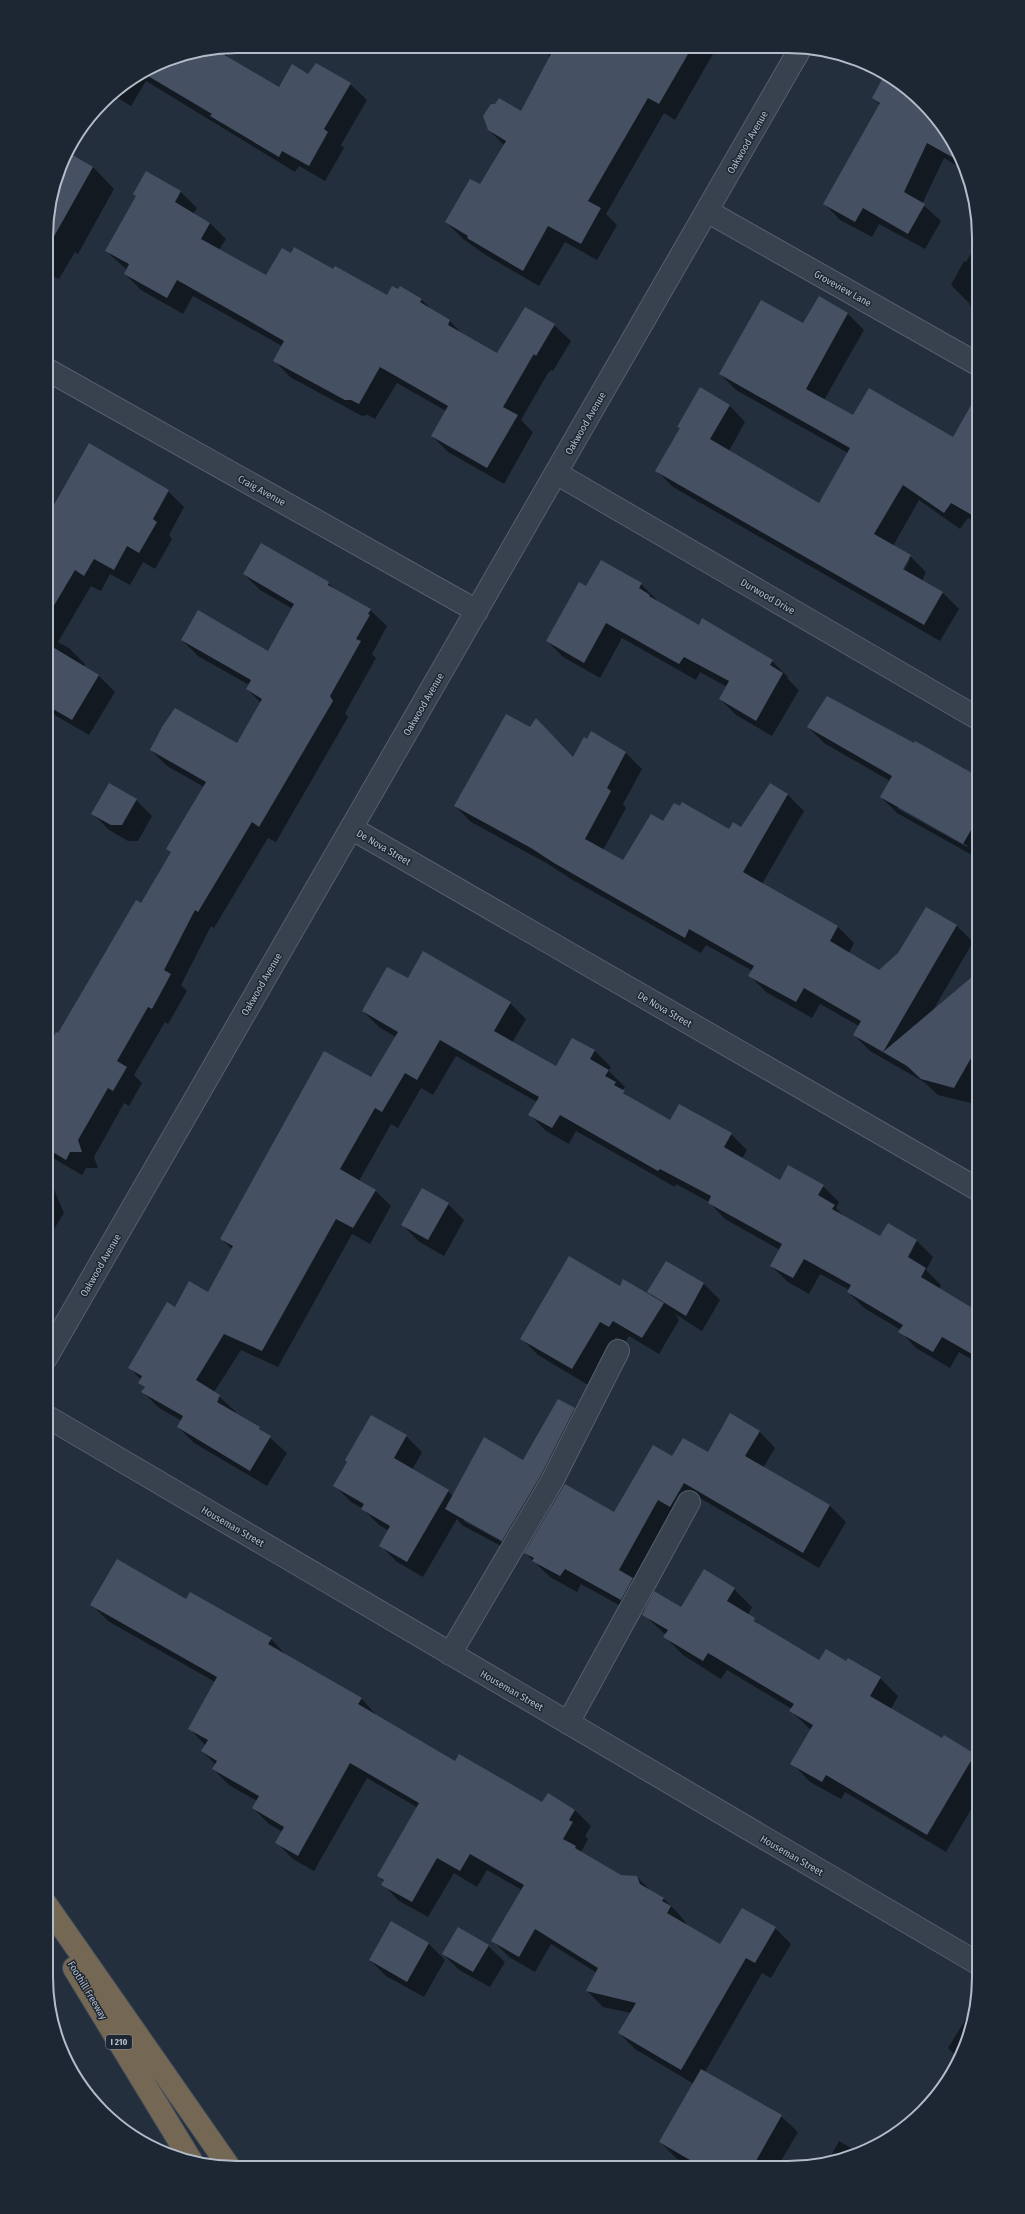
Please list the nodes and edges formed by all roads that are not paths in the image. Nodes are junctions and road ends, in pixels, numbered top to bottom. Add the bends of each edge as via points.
1 (798, 53) edge
2 (707, 211) junction
3 (972, 360) edge
4 (53, 373) edge
5 (556, 473) junction
6 (477, 611) junction
7 (972, 715) edge
8 (351, 828) junction
9 (972, 1186) edge
10 (53, 1346) edge
11 (618, 1351) dead end
12 (53, 1420) edge
13 (689, 1502) dead end
14 (450, 1654) junction
15 (568, 1723) junction
16 (53, 1914) edge
17 (53, 1934) edge
18 (972, 1960) edge
19 (187, 2154) edge
20 (226, 2161) edge

1 - 2 street, Oakwood Avenue
2 - 3 street, Groveview Lane
2 - 5 street, Oakwood Avenue
4 - 6 street, Craig Avenue
5 - 6 street, Oakwood Avenue
5 - 7 street, Durwood Drive
6 - 8 street, Oakwood Avenue
8 - 9 street, De Nova Street
8 - 10 street, Oakwood Avenue
11 - 14 street via 552,1481
12 - 14 street, Houseman Street
13 - 15 street
14 - 15 street, Houseman Street
15 - 18 street, Houseman Street
16 - 20 highway
17 - 19 highway, Foothill Freeway / I 210

